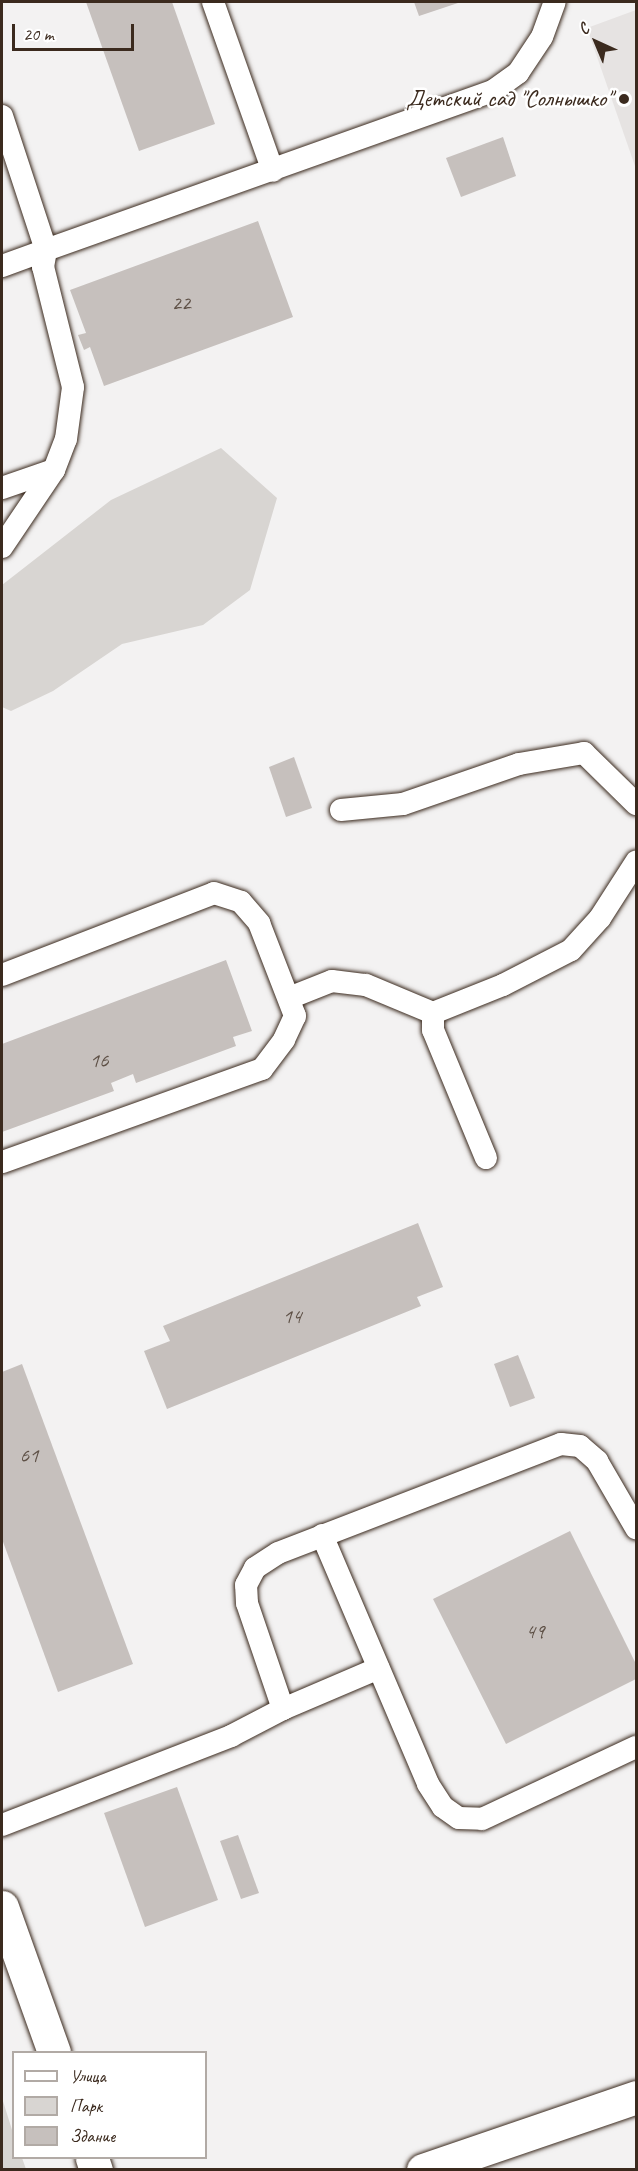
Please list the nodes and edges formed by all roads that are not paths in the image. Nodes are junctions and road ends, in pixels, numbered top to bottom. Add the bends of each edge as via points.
1 (213, 2) edge
2 (555, 2) edge
3 (2, 116) edge
4 (273, 171) junction
5 (46, 250) junction
6 (2, 266) edge
7 (54, 470) junction
8 (2, 488) edge
9 (2, 546) edge
10 (636, 804) edge
11 (341, 810) dead end
12 (636, 862) edge
13 (2, 975) edge
14 (289, 998) junction
15 (433, 1013) junction
16 (486, 1158) dead end
17 (2, 1162) edge
18 (636, 1528) edge
19 (322, 1535) junction
20 (379, 1668) junction
21 (283, 1709) junction
22 (636, 1747) edge
23 (2, 1825) edge
24 (2, 1907) edge
25 (54, 2051) edge
26 (636, 2097) edge
27 (423, 2169) edge

1 - 4 lane
2 - 4 lane via 542,37 518,73 493,91
3 - 5 lane
4 - 5 lane
5 - 6 lane
5 - 7 lane via 43,267 73,387 66,439
7 - 8 lane
7 - 9 lane
10 - 11 lane via 584,753 519,764 403,804
12 - 15 lane via 619,892 571,950 503,985
13 - 14 lane via 214,893 241,902 259,923
14 - 15 lane via 332,981 366,985
14 - 17 lane via 295,1016 284,1040 262,1069
15 - 16 lane via 433,1030
18 - 19 lane via 597,1461 580,1446 561,1444
19 - 20 lane
19 - 21 lane via 278,1553 255,1568 246,1585 247,1603
20 - 21 lane
20 - 22 lane via 428,1784 443,1807 459,1818 482,1819
21 - 23 lane via 231,1736
24 - 25 main road
26 - 27 main road

